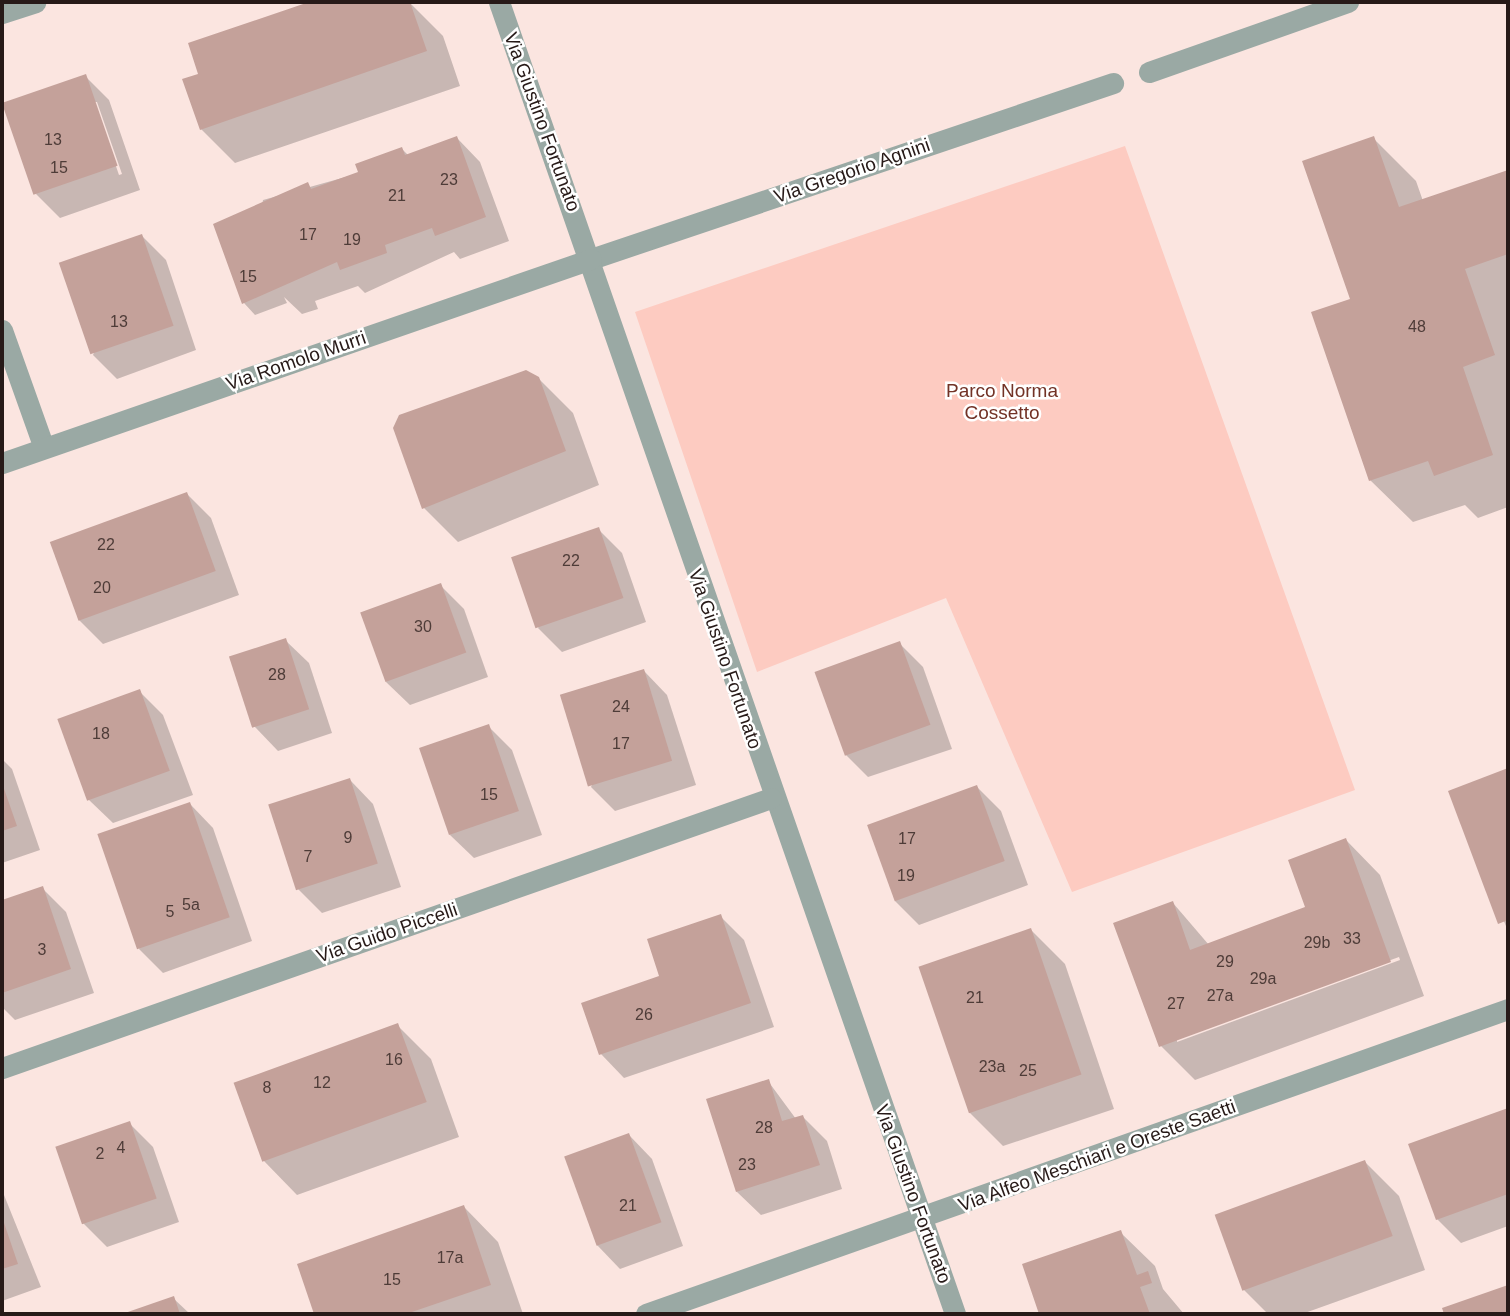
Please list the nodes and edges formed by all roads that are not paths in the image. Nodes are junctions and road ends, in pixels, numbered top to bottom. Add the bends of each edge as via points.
1 (35, 2) edge
2 (499, 2) edge
3 (1348, 2) edge
4 (2, 13) edge
5 (1149, 72) dead end
6 (1113, 83) dead end
7 (591, 260) junction
8 (2, 330) edge
9 (44, 448) junction
10 (2, 463) edge
11 (771, 798) junction
12 (1508, 1009) edge
13 (2, 1068) edge
14 (922, 1219) junction
15 (646, 1314) edge
16 (955, 1314) edge

1 - 4 street
2 - 7 street, Via Giustino Fortunato
3 - 5 street
6 - 7 street, Via Gregorio Agnini
7 - 9 street, Via Romolo Murri
7 - 11 street, Via Giustino Fortunato
8 - 9 street
9 - 10 street, Via Romolo Murri
11 - 13 street, Via Guido Piccelli
11 - 14 street, Via Giustino Fortunato
12 - 14 street, Via Alfeo Meschiari e Oreste Saetti
14 - 15 street, Via Alfeo Meschiari e Oreste Saetti
14 - 16 street, Via Giustino Fortunato

